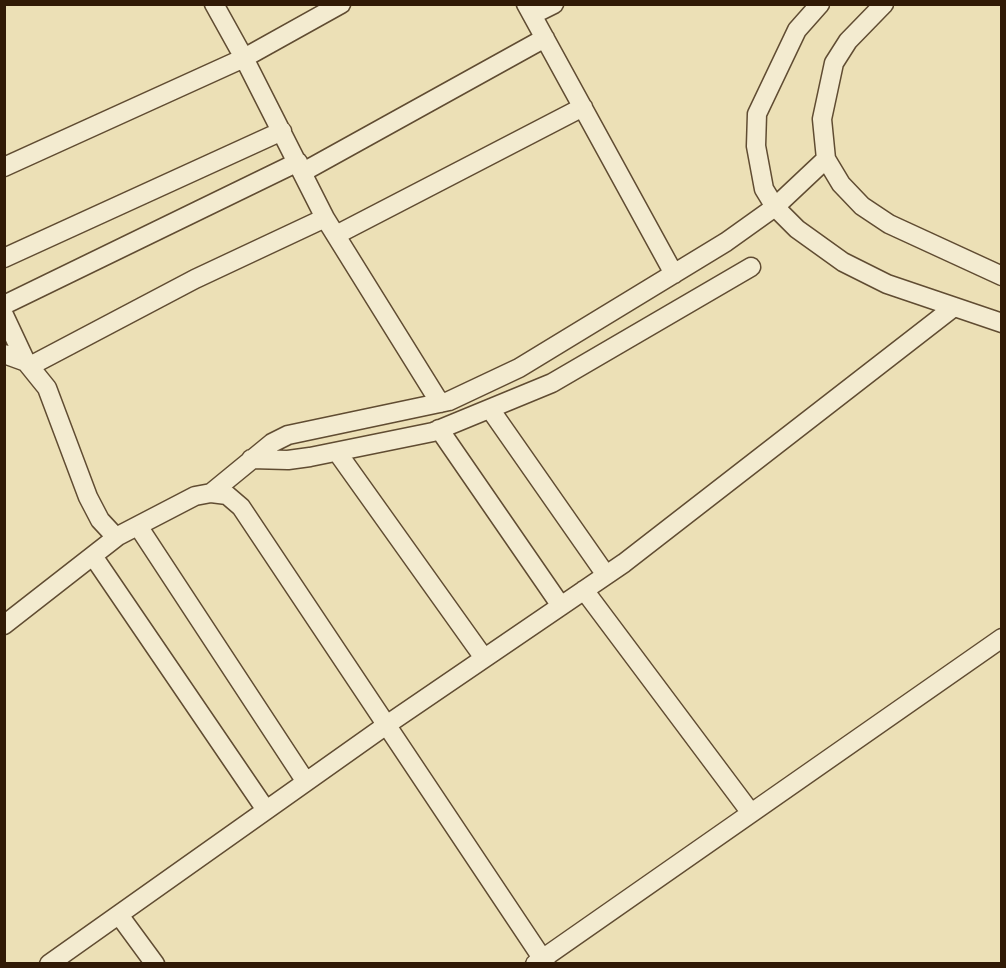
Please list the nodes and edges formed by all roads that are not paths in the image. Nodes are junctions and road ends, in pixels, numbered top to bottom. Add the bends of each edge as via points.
1 (214, 4) edge
2 (341, 4) edge
3 (554, 4) edge
4 (820, 4) edge
5 (884, 4) edge
6 (529, 10) edge
7 (545, 38) junction
8 (244, 58) junction
9 (583, 107) junction
10 (282, 131) junction
11 (826, 159) junction
12 (4, 167) edge
13 (301, 167) junction
14 (776, 207) junction
15 (325, 218) junction
16 (336, 235) junction
17 (4, 258) edge
18 (751, 267) dead end
19 (674, 274) junction
20 (1002, 276) edge
21 (4, 305) edge
22 (954, 307) junction
23 (4, 315) edge
24 (1002, 323) edge
25 (4, 354) edge
26 (28, 364) junction
27 (440, 403) junction
28 (490, 409) junction
29 (439, 429) junction
30 (337, 452) junction
31 (251, 459) junction
32 (211, 493) junction
33 (138, 526) junction
34 (118, 536) junction
35 (93, 556) junction
36 (606, 575) junction
37 (584, 590) junction
38 (561, 606) junction
39 (4, 625) edge
40 (1002, 638) edge
41 (484, 658) junction
42 (385, 726) junction
43 (306, 782) junction
44 (266, 810) junction
45 (751, 813) junction
46 (119, 915) junction
47 (541, 962) edge
48 (49, 963) edge
49 (155, 963) edge

1 - 8 street
2 - 8 street
3 - 6 street
4 - 14 street via 797,30 757,114 759,167 764,189
5 - 11 street via 848,41 834,63 822,119
6 - 7 street
7 - 9 street
7 - 13 street
8 - 10 street
8 - 12 street
9 - 16 street
9 - 19 street
10 - 13 street
10 - 17 street
11 - 14 street
11 - 20 street via 840,184 862,206 889,224
13 - 15 street
13 - 21 street
14 - 19 street
14 - 22 street via 797,229 843,262 887,284
15 - 16 street
15 - 26 street
16 - 27 street
18 - 28 street via 584,366
19 - 27 street via 519,368
22 - 24 street
22 - 36 street
23 - 26 street
25 - 26 street
26 - 34 street via 47,388 88,497 106,528
27 - 31 street via 288,435
28 - 29 street
28 - 36 street
29 - 30 street
29 - 38 street
30 - 31 street via 288,460
30 - 41 street
31 - 32 street
32 - 33 street via 195,496
32 - 42 street via 227,495 241,507
33 - 34 street
33 - 43 street
34 - 35 street
35 - 39 street
35 - 44 street
36 - 37 street
37 - 38 street
37 - 45 street
38 - 41 street
40 - 45 street
41 - 42 street
42 - 43 street
42 - 47 street
43 - 44 street
44 - 46 street
45 - 47 street
46 - 48 street
46 - 49 street

